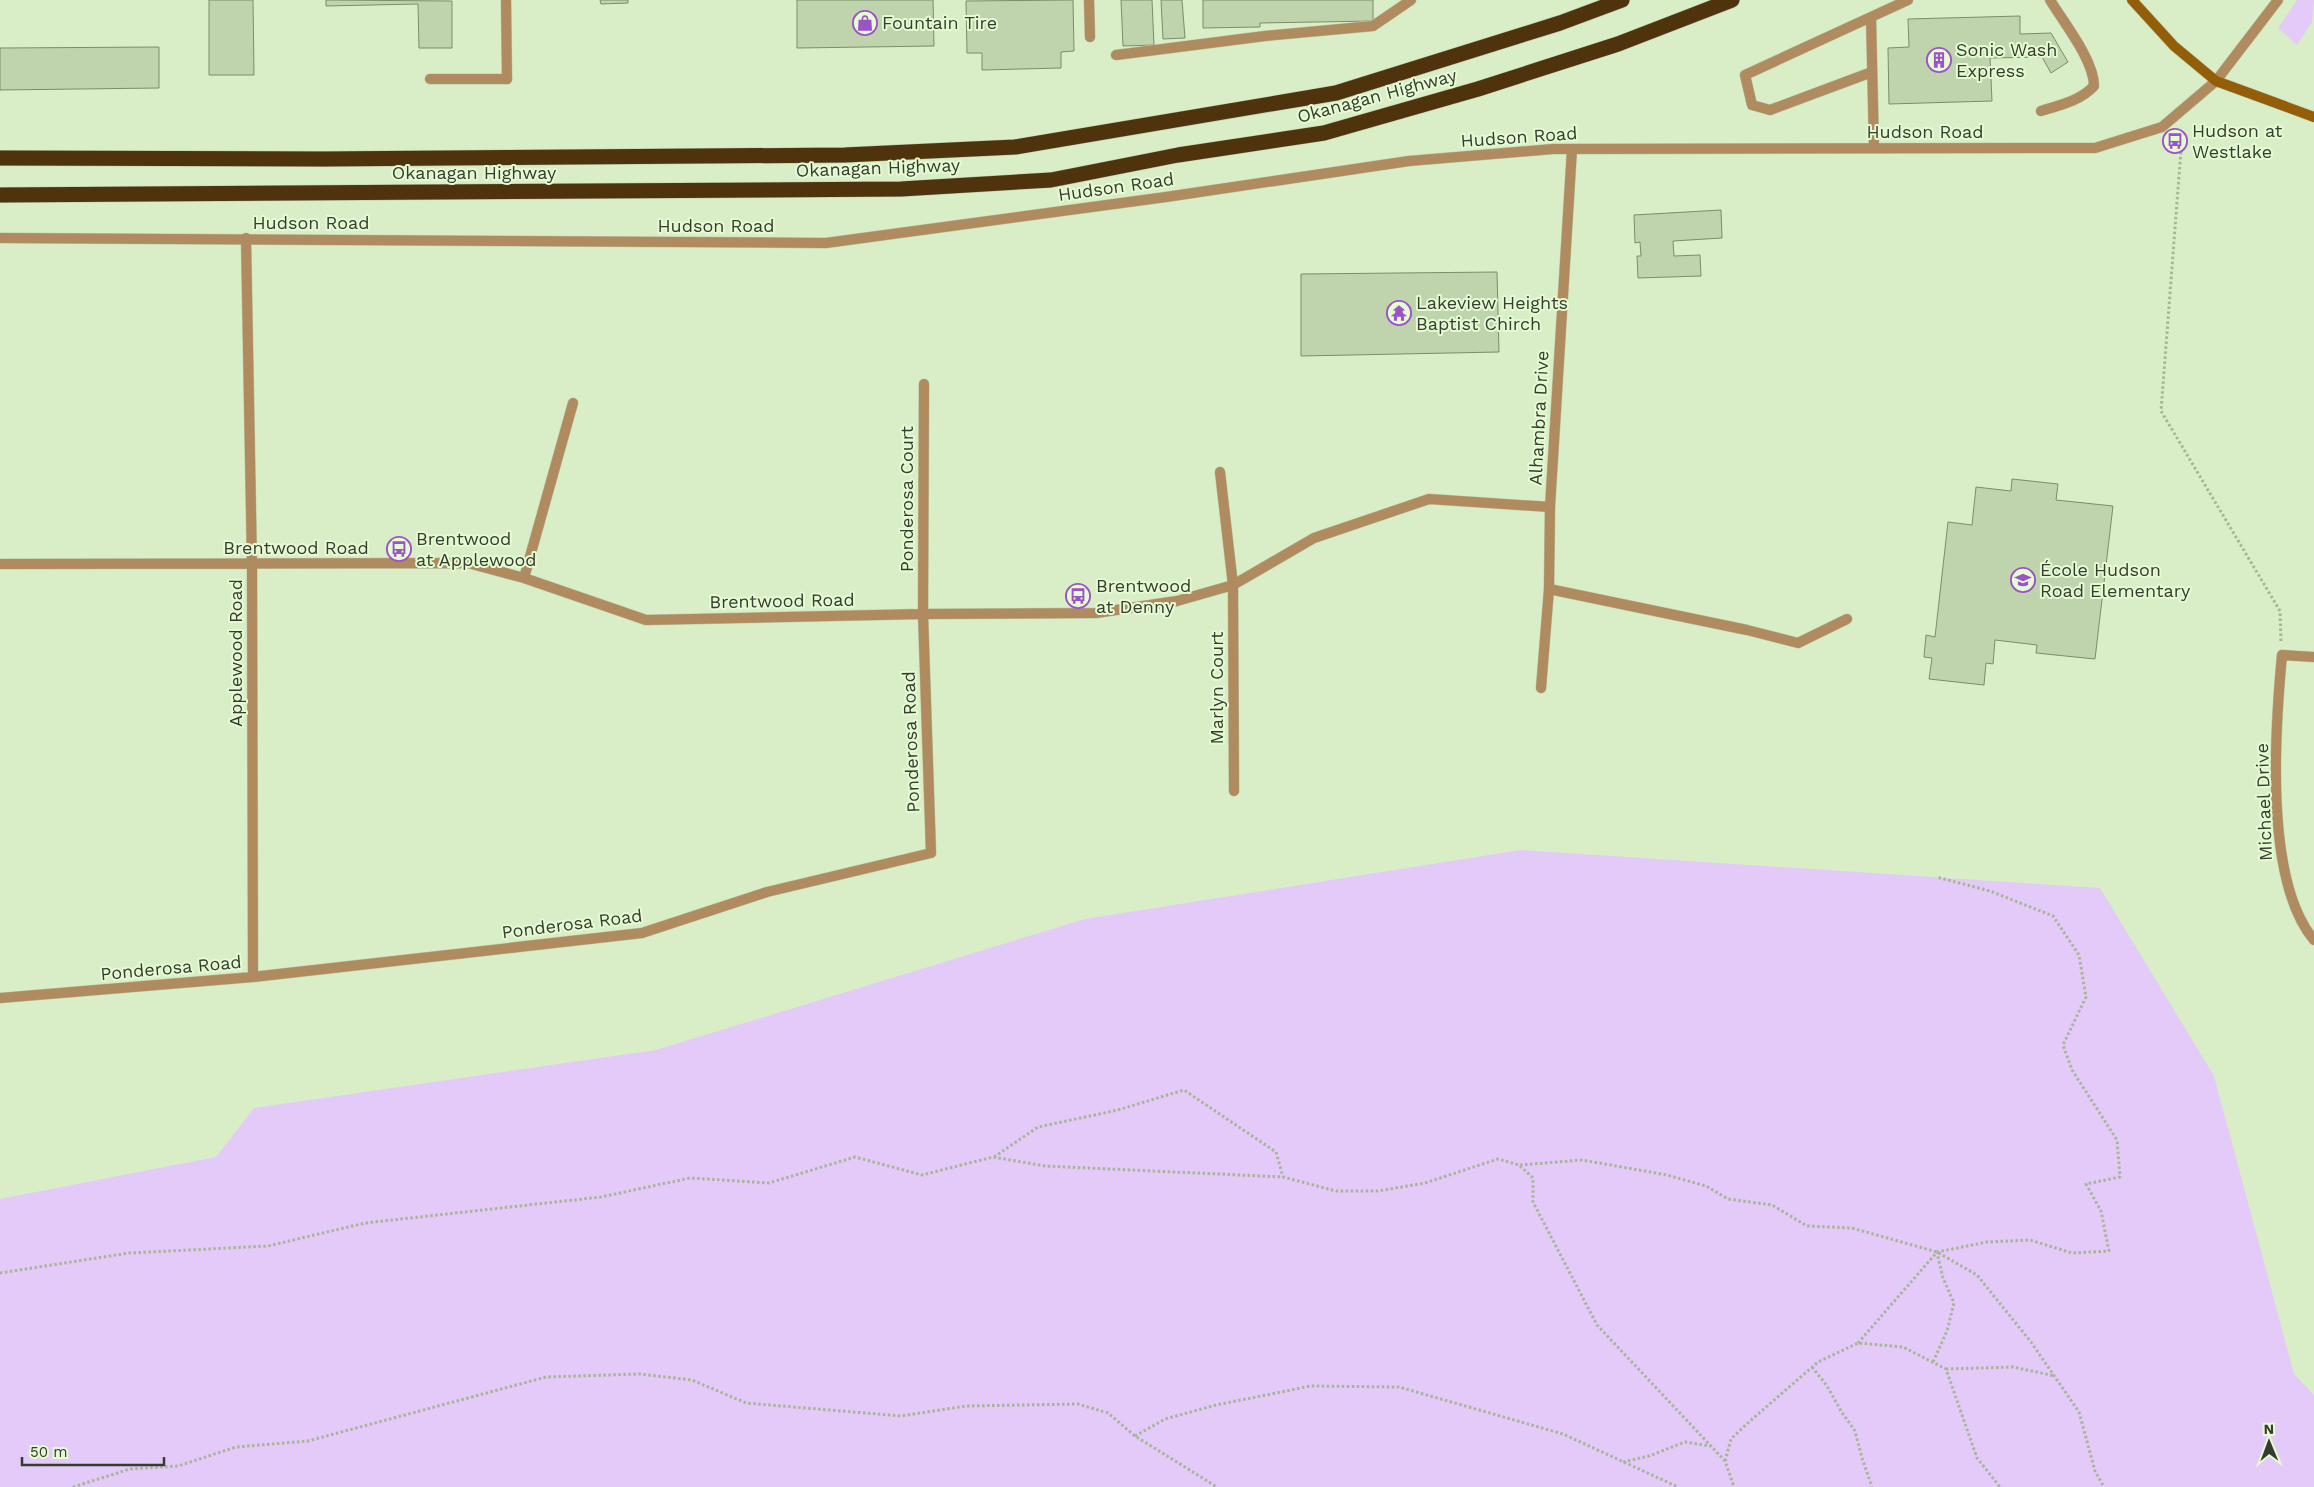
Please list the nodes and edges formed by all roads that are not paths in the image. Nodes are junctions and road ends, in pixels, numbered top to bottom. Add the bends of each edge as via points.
1 (506, 0) edge
2 (1089, 0) edge
3 (1411, 0) edge
4 (1622, 0) edge
5 (1732, 0) edge
6 (1908, 0) edge
7 (2050, 0) edge
8 (2132, 0) edge
9 (2278, 0) edge
10 (1871, 18) junction
11 (1090, 37) dead end
12 (1116, 56) dead end
13 (1872, 72) junction
14 (430, 79) dead end
15 (2216, 81) junction
16 (2041, 111) dead end
17 (2314, 117) edge
18 (1874, 148) junction
19 (1572, 149) junction
20 (0, 158) edge
21 (0, 195) edge
22 (0, 238) edge
23 (246, 238) junction
24 (924, 384) dead end
25 (573, 403) dead end
26 (1220, 472) dead end
27 (1550, 507) junction
28 (0, 564) edge
29 (252, 565) junction
30 (524, 578) junction
31 (1233, 585) junction
32 (1549, 590) junction
33 (923, 614) junction
34 (1847, 619) dead end
35 (2314, 657) edge
36 (1541, 688) dead end
37 (1234, 791) dead end
38 (2314, 940) edge
39 (253, 977) junction
40 (0, 998) edge

1 - 14 street via 507,78
2 - 11 street
3 - 12 street via 1373,26 1265,36
4 - 20 highway, Okanagan Highway via 1560,23 1336,93 1015,147 835,155
5 - 21 highway, Okanagan Highway via 1618,44 1478,89 1324,133 1178,155 1051,180 901,189
6 - 10 street
7 - 16 street via 2079,46 2094,77 2094,86 2086,95
8 - 15 main road via 2174,46
9 - 15 street, Hudson Road
10 - 13 street
10 - 13 street via 1745,75 1752,105 1770,110
13 - 18 street
15 - 17 main road
15 - 18 street, Hudson Road via 2162,127 2095,148
18 - 19 street, Hudson Road
19 - 23 street, Hudson Road via 1409,161 826,243
19 - 27 street, Alhambra Drive
22 - 23 street, Hudson Road
23 - 29 street, Applewood Road
24 - 33 street, Ponderosa Court
25 - 30 street
26 - 31 street, Marlyn Court
27 - 31 street, Brentwood Road via 1429,499 1314,538
27 - 32 street, Alhambra Drive
28 - 29 street, Brentwood Road
29 - 30 street, Brentwood Road via 468,563
29 - 39 street, Applewood Road
30 - 33 street, Brentwood Road via 646,620
31 - 33 street, Brentwood Road via 1177,601 1096,613
31 - 37 street, Marlyn Court
32 - 34 street via 1798,643
32 - 36 street, Alhambra Drive
33 - 39 street, Ponderosa Road via 931,853 767,892 642,934
35 - 38 street, Michael Drive via 2282,655 2277,763 2278,836 2283,873 2295,906
39 - 40 street, Ponderosa Road

